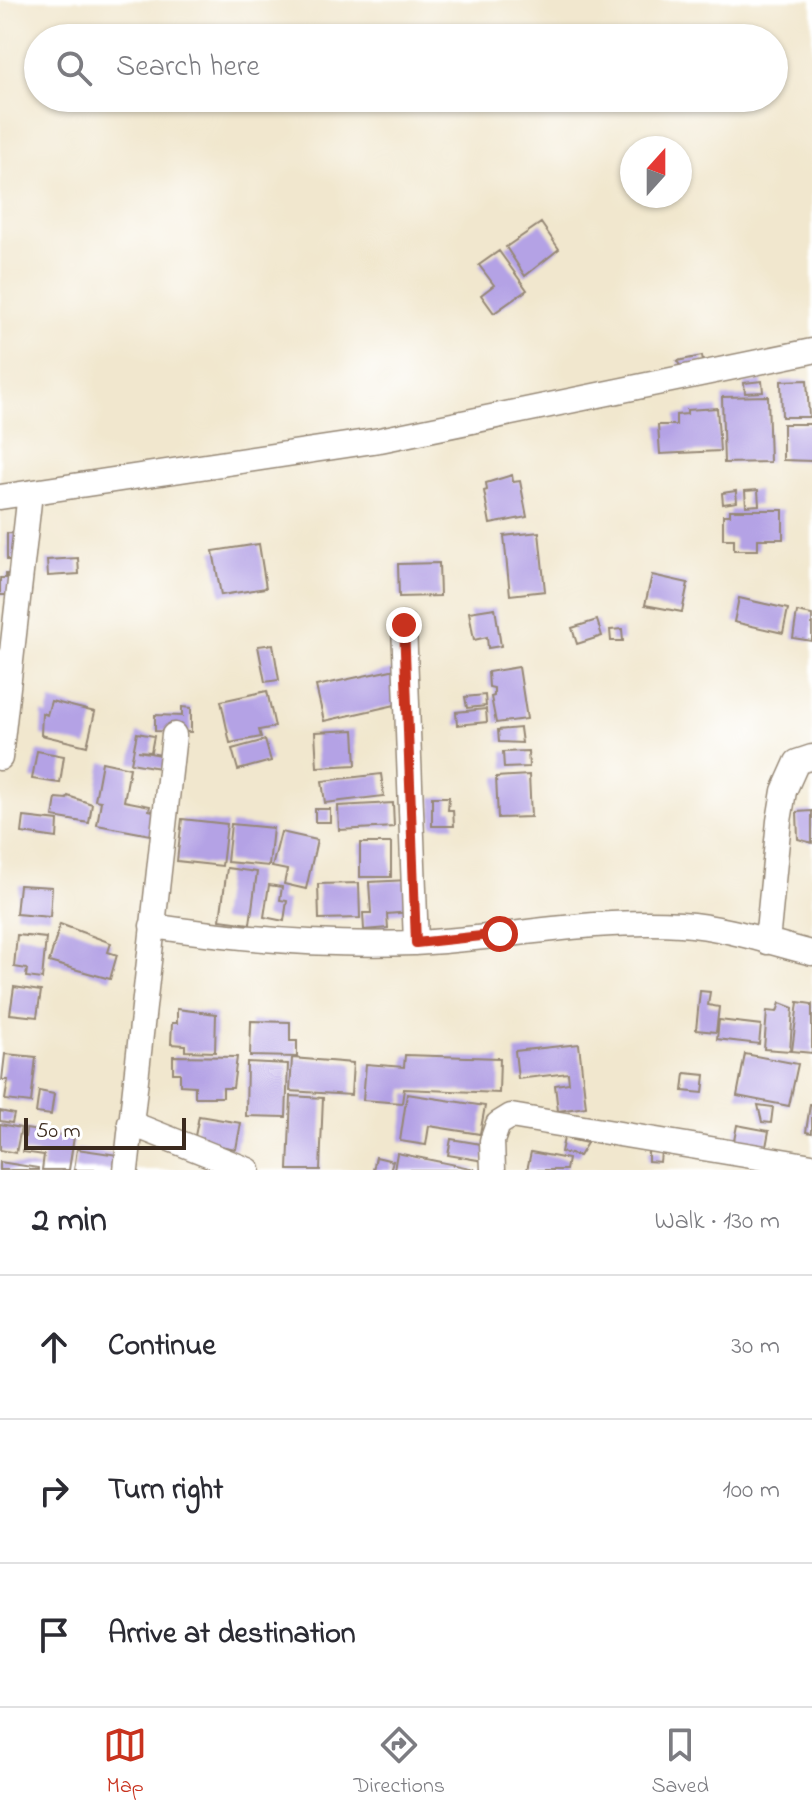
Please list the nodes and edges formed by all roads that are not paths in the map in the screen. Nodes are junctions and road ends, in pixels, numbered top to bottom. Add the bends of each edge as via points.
1 (812, 351) edge
2 (30, 493) junction
3 (0, 497) edge
4 (404, 625) dead end
5 (174, 735) dead end
6 (812, 757) edge
7 (0, 758) edge
8 (152, 926) junction
9 (767, 942) junction
10 (416, 943) junction
11 (812, 953) edge
12 (130, 1123) junction
13 (812, 1166) edge
14 (126, 1170) edge
15 (248, 1170) edge
16 (493, 1170) edge

1 - 2 street via 380,440
2 - 3 street
2 - 7 street
4 - 10 street
5 - 8 street
6 - 9 street via 797,762 784,791
8 - 10 street via 239,939
8 - 12 street
9 - 10 street via 682,924 640,924
9 - 11 street
12 - 14 street
12 - 15 street
13 - 16 street via 511,1116 498,1124 492,1141

